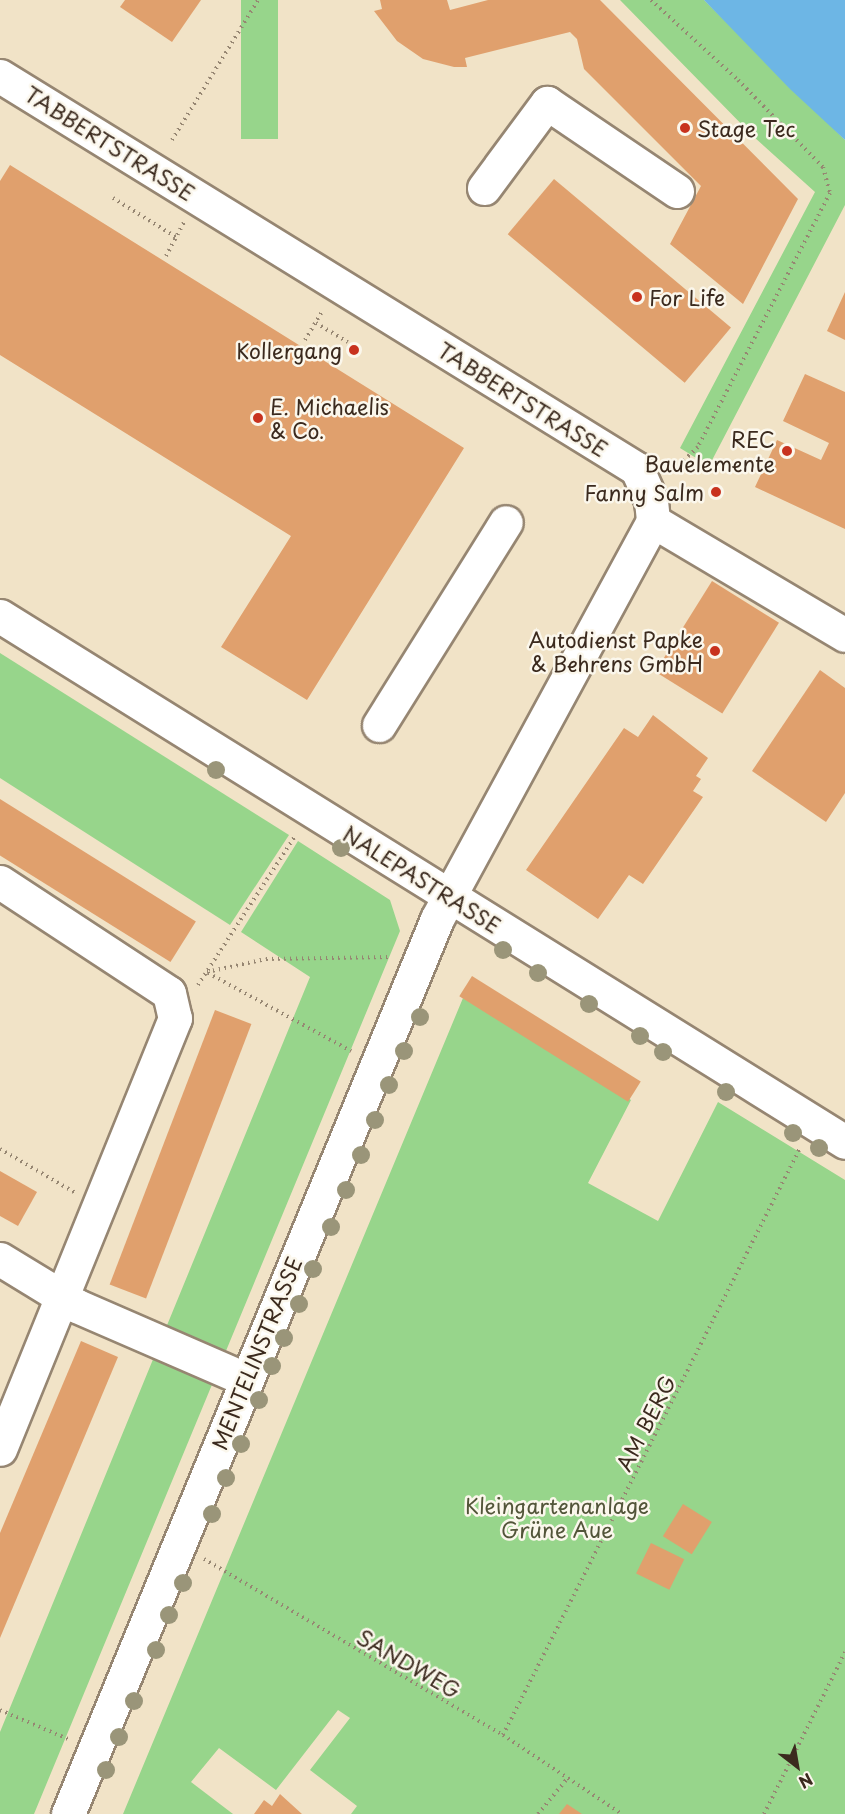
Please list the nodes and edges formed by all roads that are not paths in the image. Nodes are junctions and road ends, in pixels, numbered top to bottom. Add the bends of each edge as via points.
1 (0, 76) edge
2 (484, 188) dead end
3 (677, 191) dead end
4 (653, 521) junction
5 (506, 522) dead end
6 (0, 616) edge
7 (845, 635) edge
8 (379, 725) dead end
9 (0, 882) edge
10 (450, 895) junction
11 (845, 1142) edge
12 (0, 1259) edge
13 (63, 1298) junction
14 (244, 1379) junction
15 (0, 1449) edge
16 (68, 1814) edge

1 - 4 street, TABBERTSTRASSE via 637,470 651,501
2 - 3 street via 547,103
4 - 7 street
4 - 10 street
5 - 8 street
6 - 10 street, NALEPASTRASSE
9 - 13 street via 181,992 175,1018
10 - 11 street, NALEPASTRASSE
10 - 14 street, MENTELINSTRASSE
12 - 13 street
13 - 14 street
13 - 15 street
14 - 16 street, MENTELINSTRASSE

